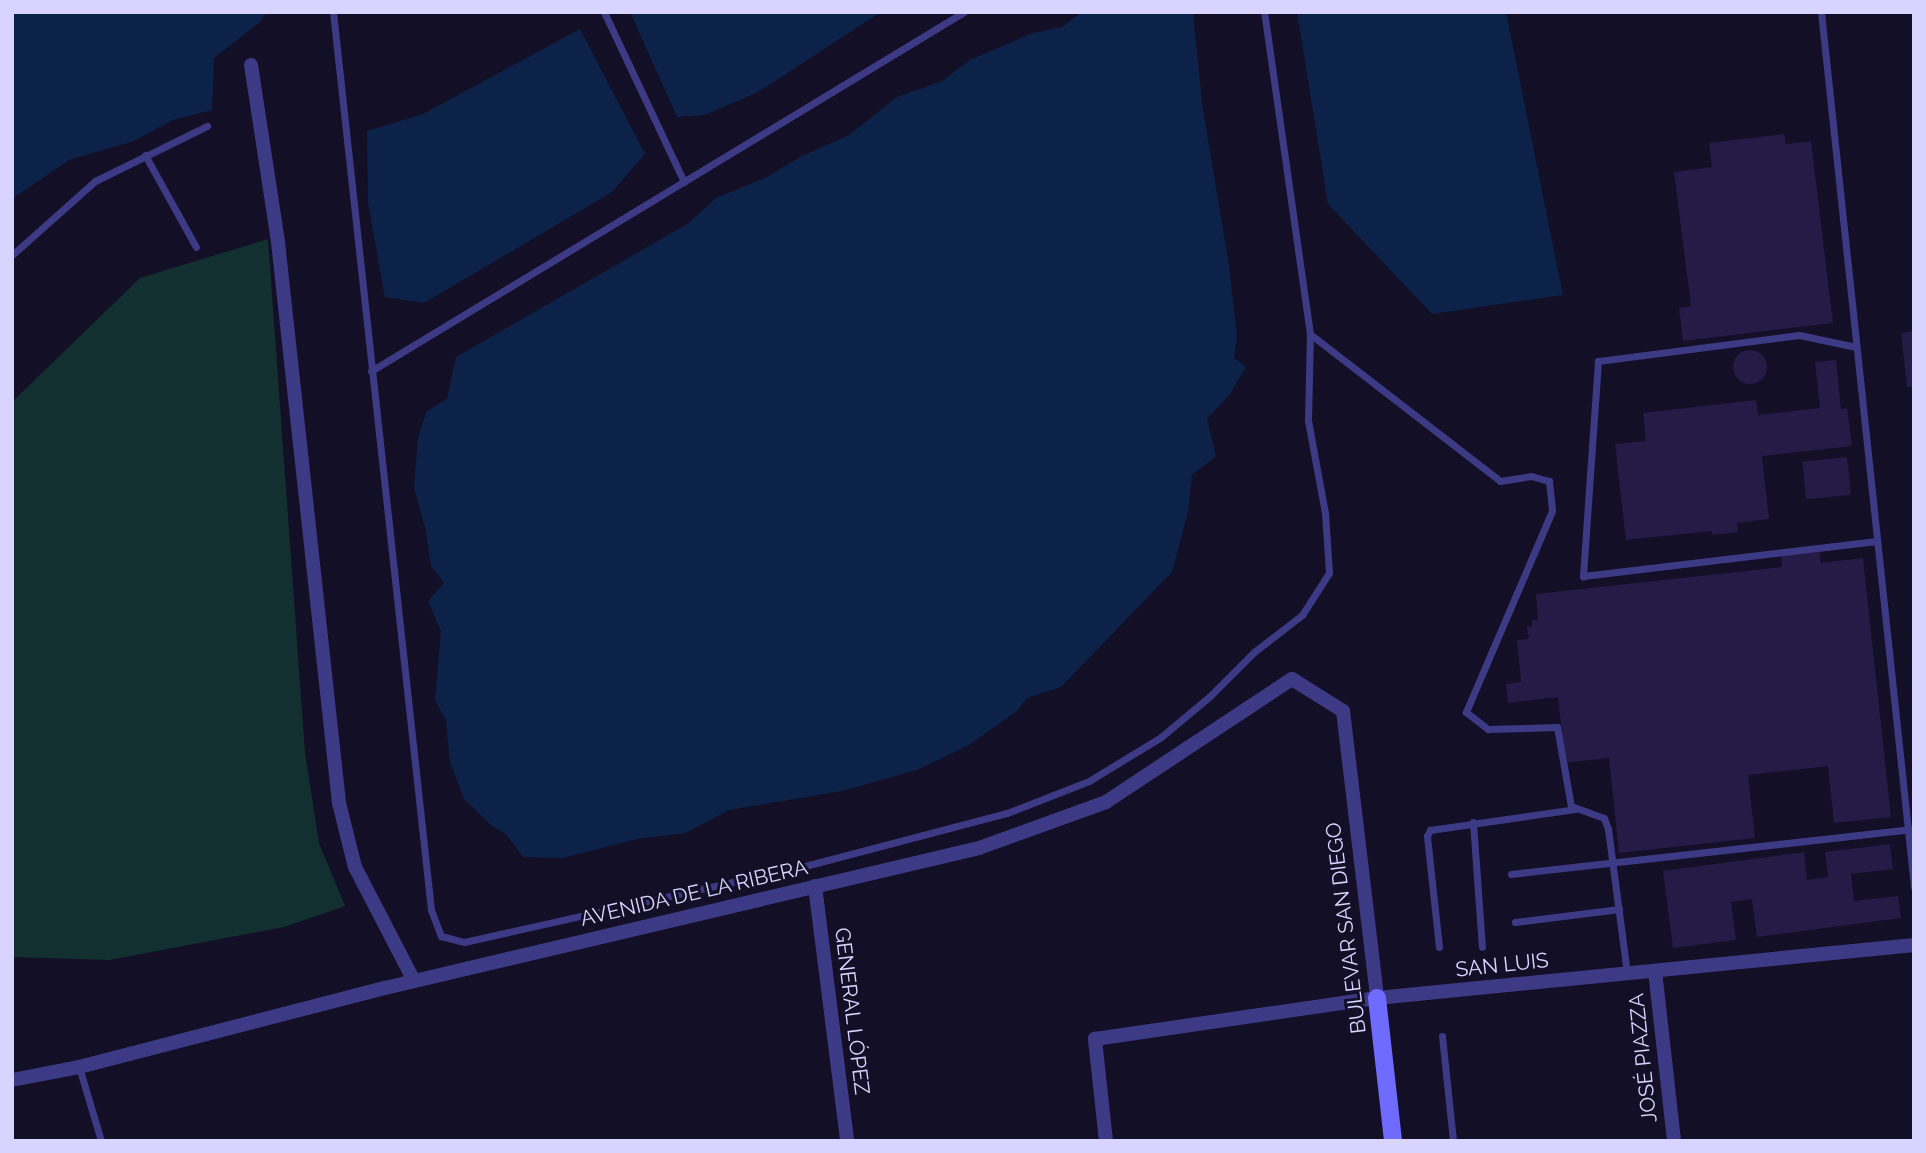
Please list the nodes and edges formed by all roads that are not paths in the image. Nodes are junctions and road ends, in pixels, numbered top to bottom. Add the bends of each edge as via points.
1 (333, 12) edge
2 (604, 12) edge
3 (964, 12) edge
4 (1264, 12) edge
5 (1821, 12) edge
6 (251, 65) dead end
7 (207, 126) dead end
8 (145, 155) junction
9 (684, 182) junction
10 (196, 247) dead end
11 (12, 255) edge
12 (1310, 334) junction
13 (1856, 347) junction
14 (370, 371) junction
15 (1877, 541) junction
16 (1343, 711) joint
17 (1577, 809) junction
18 (1473, 822) junction
19 (1911, 829) edge
20 (1613, 862) junction
21 (1511, 874) dead end
22 (815, 886) junction
23 (1914, 887) edge
24 (1619, 909) junction
25 (1515, 922) dead end
26 (1914, 945) edge
27 (1439, 947) dead end
28 (1482, 947) dead end
29 (1655, 971) junction
30 (1627, 974) junction
31 (414, 981) junction
32 (1377, 999) junction
33 (1442, 1036) dead end
34 (79, 1067) junction
35 (12, 1080) edge
36 (102, 1141) edge
37 (847, 1141) edge
38 (1107, 1141) edge
39 (1393, 1141) edge
40 (1453, 1141) edge
41 (1674, 1141) edge

1 - 14 lane
2 - 9 lane
3 - 9 lane
4 - 12 lane
5 - 13 lane
6 - 31 street via 278,242 339,803 355,867
7 - 8 lane
8 - 10 lane
8 - 11 lane via 95,181
9 - 14 lane
12 - 14 lane via 1308,420 1325,513 1329,573 1302,615 1161,737 1089,781 1007,813 805,866 464,942 442,936 431,910
12 - 17 lane via 1500,481 1531,476 1549,481 1552,511 1466,712 1488,729 1557,727 1567,790 1571,806
13 - 15 lane
13 - 15 lane via 1798,335 1598,360 1583,576
15 - 19 lane
16 - 22 street, AVENIDA DE LA RIBERA via 1292,679 1106,802 979,848
16 - 32 street, BULEVAR SAN DIEGO
17 - 18 lane
17 - 20 lane via 1604,818
18 - 27 lane via 1436,827 1427,836
18 - 28 lane
19 - 20 lane
19 - 23 lane
20 - 21 lane
20 - 24 lane
22 - 31 street, AVENIDA DE LA RIBERA
22 - 37 street, GENERAL LÓPEZ
24 - 25 lane
24 - 30 lane
26 - 29 street, SAN LUIS
29 - 30 street, SAN LUIS
29 - 41 street, JOSÉ PIAZZA
30 - 32 street, SAN LUIS
31 - 34 street, AVENIDA DE LA RIBERA
32 - 38 street, SAN LUIS via 1095,1038
32 - 39 street, BULEVAR SAN DIEGO
33 - 40 lane
34 - 35 street, AVENIDA DE LA RIBERA
34 - 36 lane

